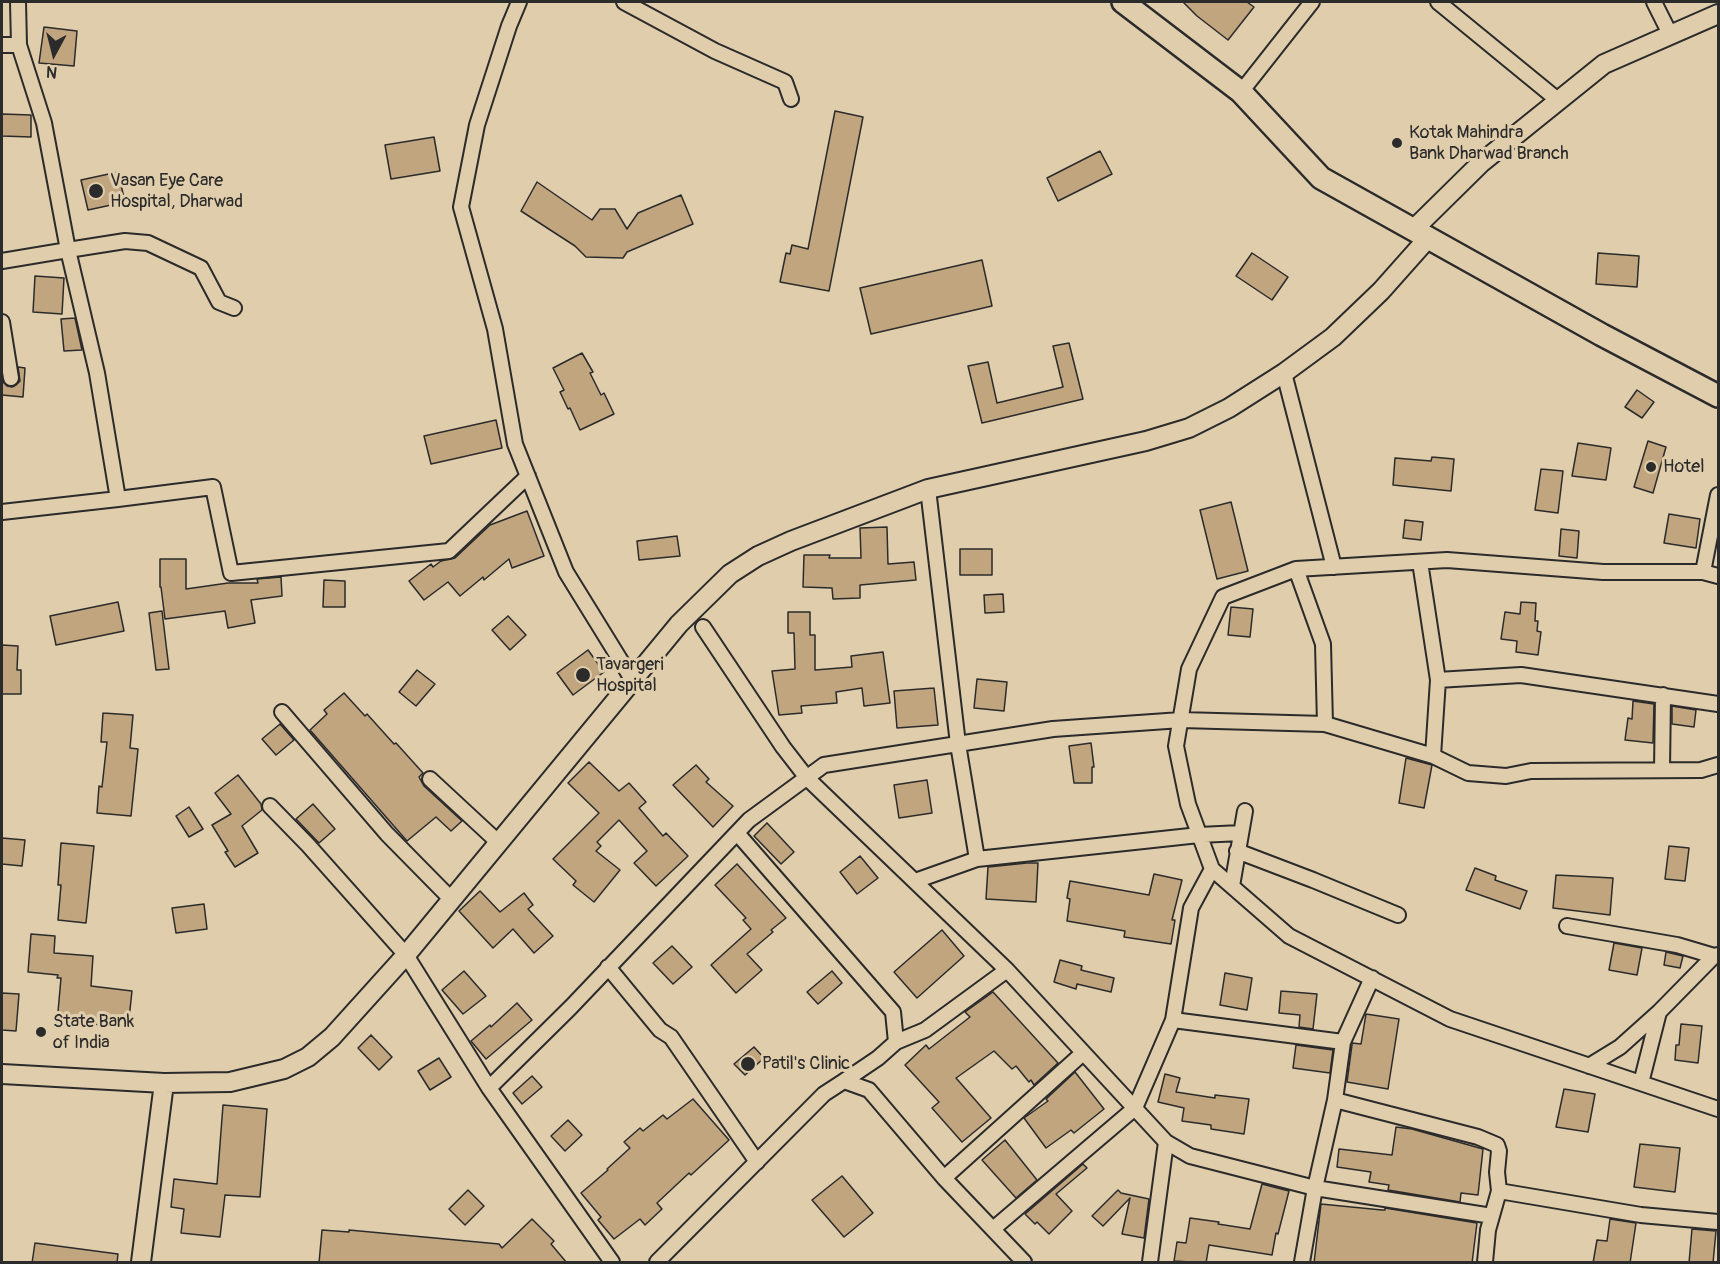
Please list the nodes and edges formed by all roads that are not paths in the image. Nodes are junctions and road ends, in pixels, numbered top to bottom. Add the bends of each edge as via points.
1 (18, 2) edge
2 (519, 2) edge
3 (624, 2) edge
4 (1123, 2) edge
5 (1312, 2) edge
6 (1438, 2) edge
7 (1654, 2) edge
8 (1719, 14) edge
9 (1670, 34) junction
10 (2, 45) edge
11 (19, 45) junction
12 (1241, 92) junction
13 (791, 99) dead end
14 (1558, 101) junction
15 (1421, 233) junction
16 (68, 250) junction
17 (2, 261) edge
18 (234, 308) dead end
19 (2, 322) edge
20 (1284, 373) junction
21 (11, 378) dead end
22 (1719, 396) edge
23 (528, 476) junction
24 (928, 489) junction
25 (1719, 495) edge
26 (118, 499) junction
27 (2, 512) edge
28 (1420, 562) junction
29 (1334, 567) junction
30 (1296, 569) junction
31 (1703, 572) junction
32 (1719, 576) edge
33 (703, 627) dead end
34 (632, 679) junction
35 (1438, 680) junction
36 (1663, 695) junction
37 (1719, 704) edge
38 (282, 712) dead end
39 (1181, 720) junction
40 (1325, 724) junction
41 (958, 744) junction
42 (1433, 756) junction
43 (1719, 765) edge
44 (1662, 770) junction
45 (807, 778) junction
46 (429, 779) dead end
47 (270, 806) dead end
48 (1245, 811) dead end
49 (1241, 832) junction
50 (737, 833) junction
51 (1199, 835) junction
52 (499, 843) junction
53 (1238, 851) junction
54 (977, 859) junction
55 (1212, 869) junction
56 (915, 881) junction
57 (1232, 886) junction
58 (451, 898) junction
59 (1398, 915) dead end
60 (1566, 926) dead end
61 (406, 955) junction
62 (1716, 955) edge
63 (608, 967) junction
64 (1007, 970) junction
65 (1372, 978) junction
66 (1659, 1012) junction
67 (1173, 1020) junction
68 (896, 1042) junction
69 (1343, 1042) junction
70 (1083, 1053) junction
71 (1589, 1066) junction
72 (2, 1074) edge
73 (844, 1081) junction
74 (164, 1083) junction
75 (1641, 1083) junction
76 (489, 1088) junction
77 (1335, 1100) junction
78 (1135, 1108) junction
79 (1719, 1109) edge
80 (1166, 1142) junction
81 (757, 1162) junction
82 (944, 1178) junction
83 (1315, 1188) junction
84 (1499, 1191) junction
85 (1492, 1216) junction
86 (1719, 1222) edge
87 (993, 1229) junction
88 (141, 1263) edge
89 (612, 1263) edge
90 (657, 1263) edge
91 (1024, 1263) edge
92 (1150, 1263) edge
93 (1302, 1263) edge
94 (1485, 1263) edge

1 - 11 street
2 - 23 street via 477,125 461,207 495,329 515,444
3 - 13 street via 715,51 785,82
4 - 12 main road
5 - 12 street
6 - 14 street
7 - 9 street
8 - 9 street
9 - 14 street via 1604,64
10 - 11 street
11 - 16 street via 44,123
12 - 15 main road via 1321,178
14 - 15 street via 1481,163
15 - 20 street via 1381,291 1333,337
15 - 22 main road
16 - 17 street
16 - 18 street via 125,241 148,243 201,268 219,302
16 - 26 street via 97,373
19 - 21 street
20 - 24 street via 1189,428
20 - 29 street
23 - 26 street via 449,551 231,573 213,487
23 - 34 street via 566,572
24 - 34 street via 790,542 729,574
24 - 41 street
25 - 31 street
26 - 27 street
28 - 29 street
28 - 31 street via 1447,560 1603,572
28 - 35 street
29 - 30 street
30 - 39 street via 1223,597 1189,669
30 - 40 street via 1323,644
31 - 32 street
33 - 45 street
34 - 52 street
35 - 36 street via 1521,675
35 - 42 street
36 - 37 street
36 - 44 street
38 - 58 street via 387,834
39 - 40 street
39 - 41 street via 1053,729
39 - 51 street via 1176,746
40 - 42 street
41 - 45 street via 824,765
41 - 54 street
42 - 44 street via 1468,773 1506,776 1531,771
43 - 44 street via 1701,770
45 - 50 street
45 - 56 street
46 - 52 street
47 - 61 street
48 - 49 street
49 - 51 street
49 - 53 street
50 - 63 street
50 - 68 street via 893,1012
51 - 54 street
51 - 55 street
52 - 58 street
53 - 57 street
53 - 59 street
54 - 56 street
55 - 57 street
55 - 67 street via 1191,908
56 - 64 street
57 - 65 street via 1289,936
58 - 61 street
60 - 62 street
61 - 74 street via 332,1037 308,1057 284,1069 230,1082
61 - 76 street
62 - 66 street
63 - 76 street
63 - 81 street via 670,1037
64 - 68 street via 925,1030
64 - 70 street
65 - 69 street
65 - 71 street via 1450,1019
66 - 71 street via 1620,1047
66 - 75 street
67 - 69 street
67 - 78 street
68 - 73 street
69 - 77 street
70 - 78 street
70 - 82 street
71 - 75 street
72 - 74 street
73 - 81 street via 824,1094
73 - 82 street via 870,1090
74 - 88 street
75 - 79 street
76 - 89 street
77 - 83 street
77 - 84 street via 1497,1145
78 - 80 street
78 - 87 street
80 - 83 street via 1190,1156
80 - 92 street
81 - 90 street
82 - 87 street
83 - 85 street
83 - 93 street
84 - 85 street
84 - 86 street via 1641,1215
85 - 94 street
87 - 91 street

